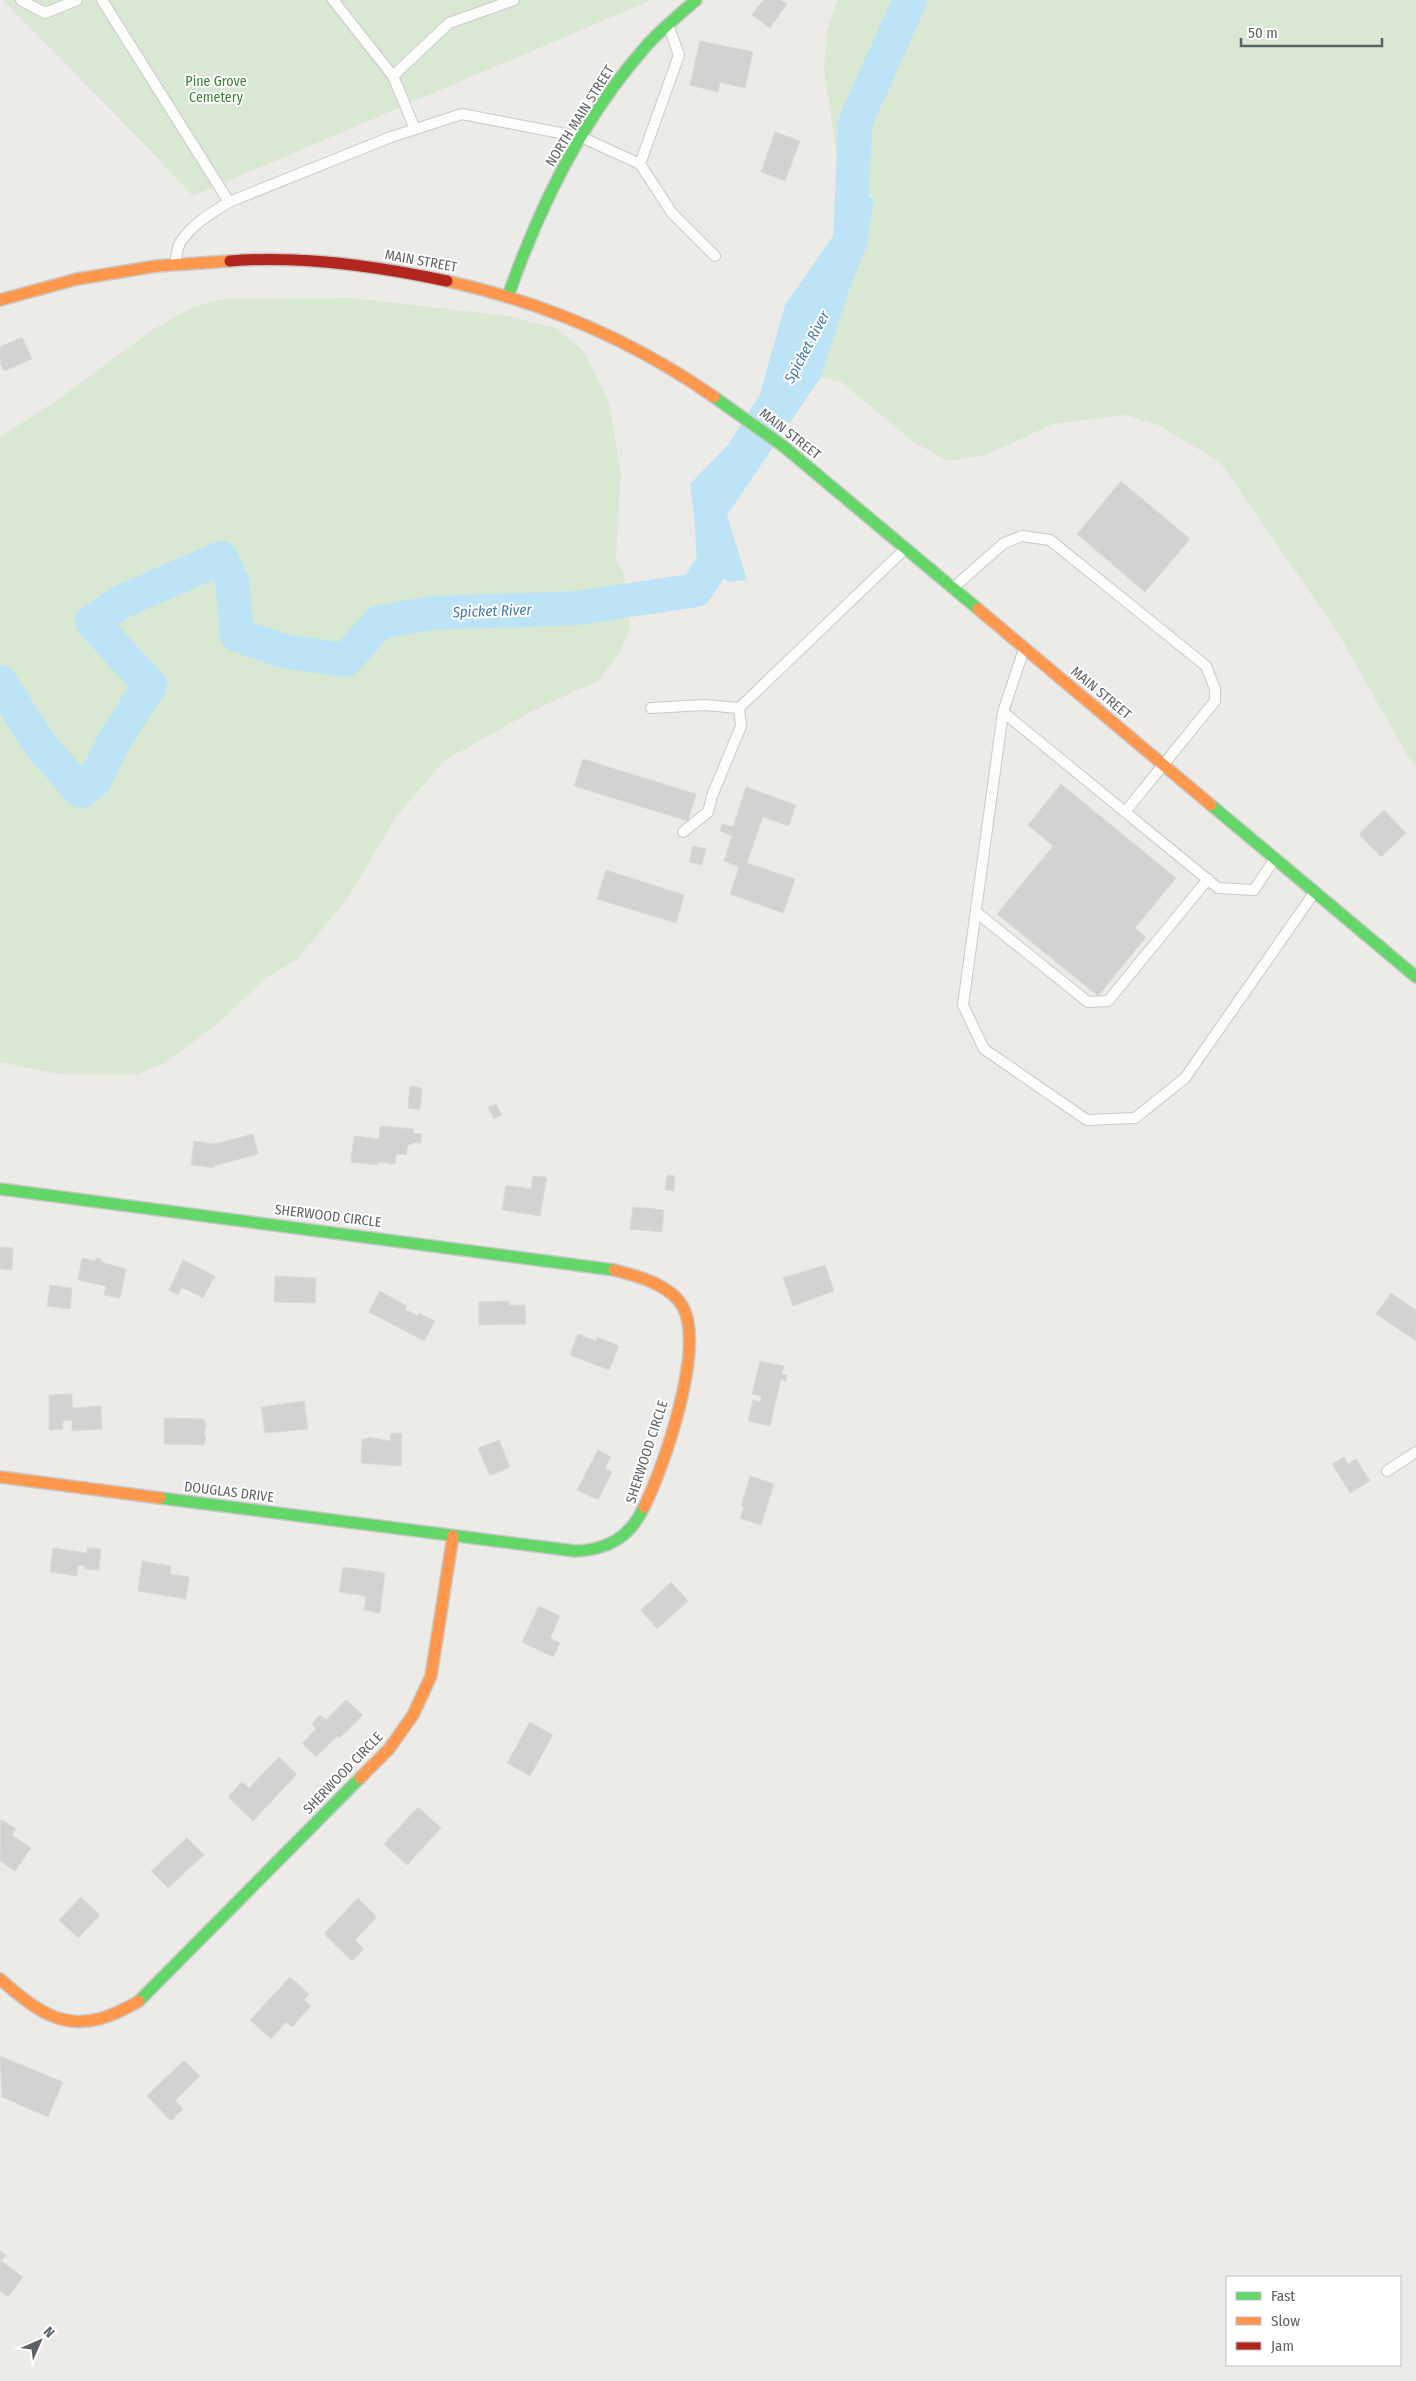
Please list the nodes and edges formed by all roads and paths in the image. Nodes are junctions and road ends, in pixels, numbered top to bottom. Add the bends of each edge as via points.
1 (21, 0) edge
2 (77, 0) edge
3 (102, 0) edge
4 (333, 0) edge
5 (514, 0) edge
6 (696, 0) edge
7 (669, 26) junction
8 (393, 76) junction
9 (415, 129) junction
10 (581, 137) junction
11 (640, 164) junction
12 (229, 202) junction
13 (715, 256) dead end
14 (175, 264) junction
15 (508, 296) junction
16 (0, 300) edge
17 (906, 548) junction
18 (953, 588) junction
19 (1025, 648) junction
20 (652, 708) dead end
21 (739, 708) junction
22 (1003, 712) junction
23 (1163, 764) junction
24 (1125, 812) junction
25 (683, 832) dead end
26 (1276, 858) junction
27 (1208, 879) junction
28 (1316, 891) junction
29 (976, 912) junction
30 (1416, 977) edge
31 (0, 1189) edge
32 (1416, 1452) edge
33 (1388, 1471) dead end
34 (0, 1477) edge
35 (453, 1536) junction
36 (0, 1979) edge

1 - 2 lane via 45,13
3 - 12 lane
4 - 8 lane
5 - 8 lane via 449,23
6 - 7 street, NORTH MAIN STREET
7 - 10 street, NORTH MAIN STREET via 644,48 615,84
7 - 11 lane via 679,55
8 - 9 lane
9 - 10 lane via 462,114
9 - 12 lane
10 - 11 lane
10 - 15 street, NORTH MAIN STREET via 519,264
11 - 13 lane via 672,213
12 - 14 lane via 208,215 179,244
14 - 15 street, MAIN STREET via 285,260 352,265 438,278
14 - 16 street, MAIN STREET via 87,276
15 - 17 street, MAIN STREET via 626,344 705,389 783,446
17 - 18 street, MAIN STREET
17 - 21 lane
18 - 19 street, MAIN STREET
18 - 23 lane via 1004,543 1022,536 1050,540 1206,666 1215,689 1215,701
19 - 22 lane
19 - 23 street, MAIN STREET
20 - 21 lane via 704,705
21 - 25 lane via 741,726 708,812
22 - 24 lane
22 - 29 lane
23 - 24 lane
23 - 26 street, MAIN STREET
24 - 27 lane
26 - 27 lane via 1254,890 1218,888
26 - 28 street, MAIN STREET
27 - 29 lane via 1108,1001 1088,1002
28 - 29 lane via 1186,1078 1135,1118 1087,1120 984,1049 963,1006
28 - 30 street, MAIN STREET
31 - 35 street, SHERWOOD CIRCLE via 583,1264 626,1273 667,1290 683,1306 690,1327 689,1349 664,1455 650,1497 630,1531 608,1546 587,1552
32 - 33 lane
34 - 35 street, DOUGLAS DRIVE
35 - 36 street, SHERWOOD CIRCLE via 430,1676 413,1714 389,1749 141,2000 102,2021 79,2023 56,2019 36,2009

